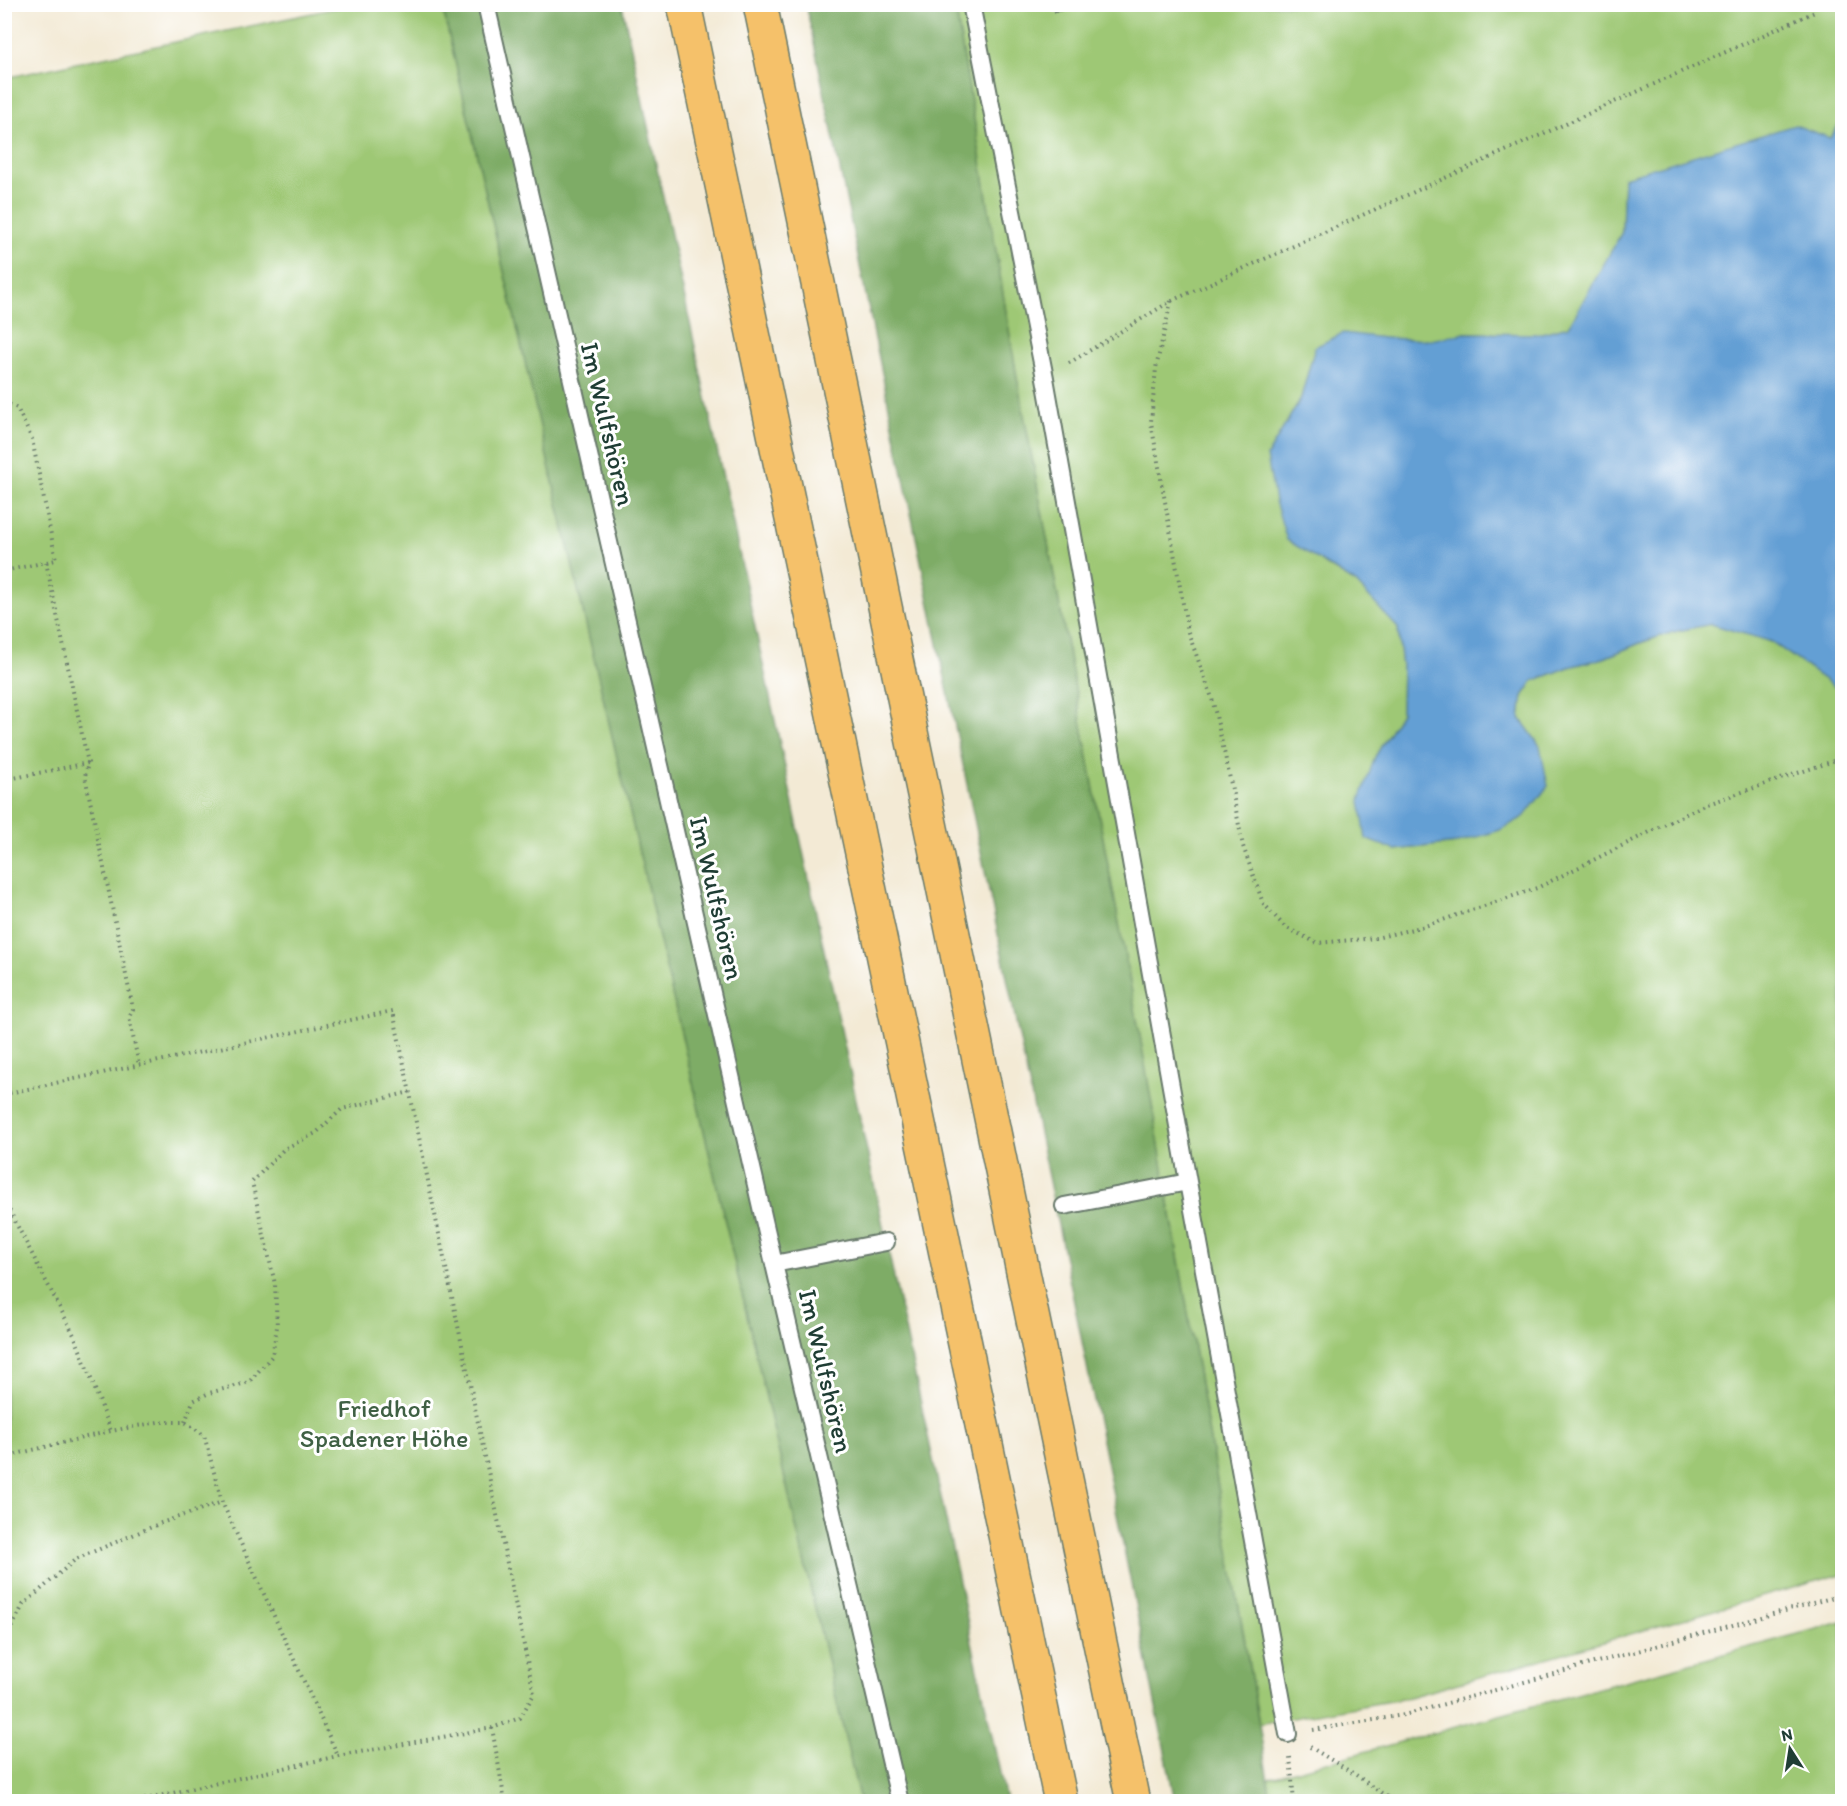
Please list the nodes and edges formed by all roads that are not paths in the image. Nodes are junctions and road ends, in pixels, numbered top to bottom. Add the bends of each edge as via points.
1 (486, 4) edge
2 (684, 4) edge
3 (760, 4) edge
4 (971, 4) edge
5 (1188, 1182) junction
6 (1064, 1206) dead end
7 (886, 1242) dead end
8 (774, 1264) junction
9 (1288, 1734) road end
10 (900, 1802) edge
11 (1061, 1802) edge
12 (1133, 1802) edge

1 - 8 lane, Im Wulfshören
2 - 11 highway
3 - 12 highway
4 - 5 lane via 1045,378
5 - 6 lane
5 - 9 lane
7 - 8 lane
8 - 10 lane, Im Wulfshören

